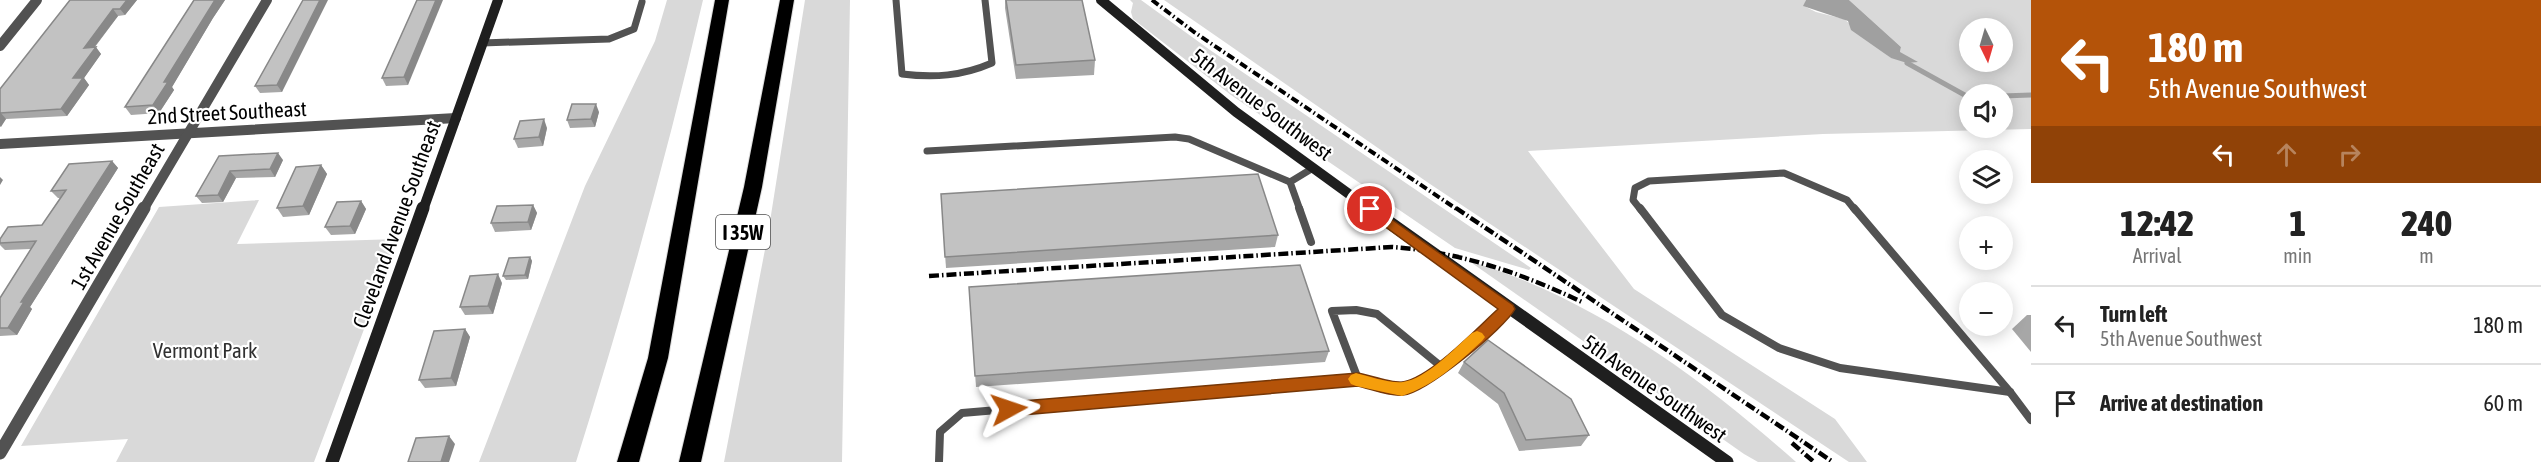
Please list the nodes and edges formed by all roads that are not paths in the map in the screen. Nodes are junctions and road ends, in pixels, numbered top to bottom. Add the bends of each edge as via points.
1 (37, 0) edge
2 (267, 0) edge
3 (498, 0) edge
4 (722, 0) edge
5 (787, 0) edge
6 (896, 0) edge
7 (984, 0) edge
8 (1101, 0) edge
9 (642, 2) dead end
10 (482, 43) junction
11 (0, 46) edge
12 (456, 118) junction
13 (188, 133) junction
14 (0, 144) edge
15 (927, 151) dead end
16 (1313, 168) junction
17 (1290, 182) junction
18 (1311, 242) dead end
19 (1508, 309) junction
20 (1443, 368) junction
21 (1358, 379) junction
22 (2010, 392) junction
23 (2031, 420) edge
24 (0, 453) edge
25 (332, 462) edge
26 (628, 462) edge
27 (690, 462) edge
28 (939, 462) edge
29 (1727, 462) edge

1 - 11 street
2 - 13 street, 1st Avenue Southeast
3 - 10 street, Cleveland Avenue Southeast
4 - 26 highway via 658,358
5 - 27 highway, I 35W via 753,187
6 - 7 lane via 902,74 934,78 975,71 992,63
8 - 16 street, 5th Avenue Southwest via 1236,112
9 - 10 lane via 634,29 609,39
10 - 12 street, Cleveland Avenue Southeast
12 - 13 street, 2nd Street Southeast
12 - 25 street, Cleveland Avenue Southeast
13 - 14 street, 2nd Street Southeast
13 - 24 street, 1st Avenue Southeast
15 - 17 lane via 1175,137
16 - 17 lane
16 - 19 street, 5th Avenue Southwest
17 - 18 lane
19 - 20 lane
19 - 29 street, 5th Avenue Southwest
20 - 21 lane via 1402,389
20 - 21 lane via 1377,314 1332,311
21 - 28 lane via 962,413 940,432
22 - 22 lane via 1847,200 1784,172 1649,181 1635,188 1633,200 1722,315 1779,348 1840,368
22 - 23 lane

